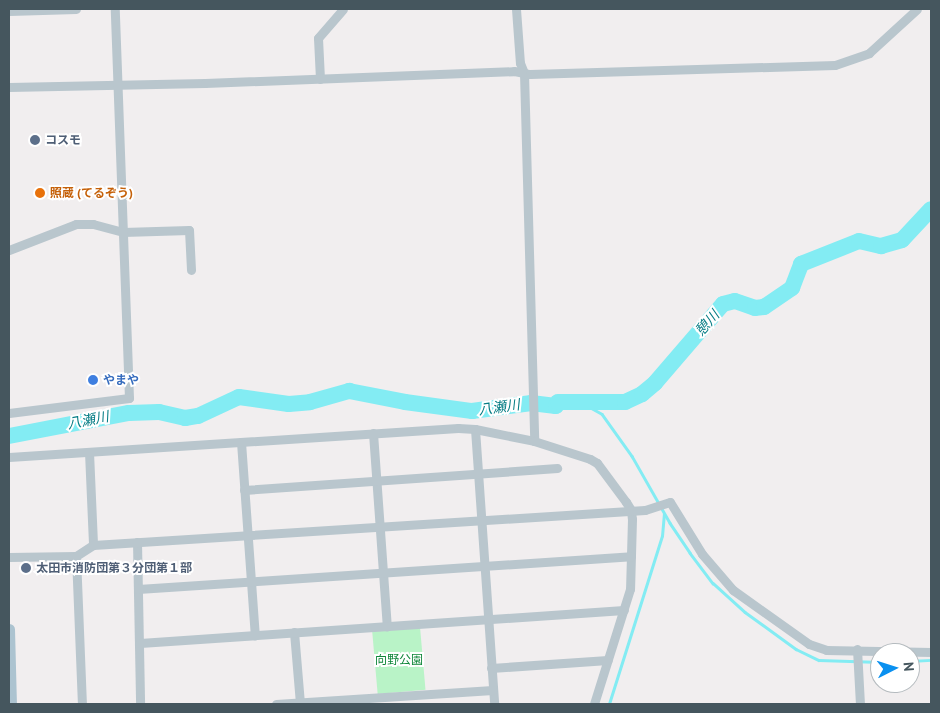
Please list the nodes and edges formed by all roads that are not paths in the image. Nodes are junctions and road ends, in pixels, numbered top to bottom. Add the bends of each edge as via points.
1 (76, 9) edge
2 (115, 9) edge
3 (343, 9) edge
4 (516, 9) edge
5 (917, 9) edge
6 (9, 11) edge
7 (524, 73) junction
8 (320, 79) junction
9 (118, 84) junction
10 (9, 87) edge
11 (123, 232) junction
12 (9, 250) edge
13 (190, 270) dead end
14 (9, 413) edge
15 (475, 429) junction
16 (373, 433) junction
17 (534, 441) junction
18 (241, 442) junction
19 (89, 452) junction
20 (9, 457) edge
21 (557, 468) dead end
22 (478, 474) junction
23 (376, 480) junction
24 (244, 490) junction
25 (631, 510) junction
26 (482, 520) junction
27 (380, 526) junction
28 (248, 534) junction
29 (137, 542) junction
30 (93, 545) junction
31 (76, 556) junction
32 (631, 556) junction
33 (9, 557) edge
34 (484, 567) junction
35 (383, 574) junction
36 (251, 583) junction
37 (138, 589) junction
38 (624, 610) junction
39 (488, 619) junction
40 (387, 626) junction
41 (9, 629) edge
42 (294, 632) junction
43 (255, 635) junction
44 (9, 641) edge
45 (140, 643) junction
46 (857, 652) junction
47 (931, 652) edge
48 (608, 660) junction
49 (491, 668) junction
50 (493, 690) junction
51 (11, 704) edge
52 (82, 704) edge
53 (140, 704) edge
54 (276, 704) edge
55 (300, 704) edge
56 (494, 704) edge
57 (594, 704) edge
58 (860, 704) edge

1 - 6 street
2 - 9 street
3 - 8 street via 318,38
4 - 7 street via 520,62
5 - 7 street via 869,53 835,65
7 - 8 street
7 - 17 street
8 - 9 street
9 - 10 street
9 - 11 street
11 - 12 street via 93,224 76,224
11 - 13 street via 189,230
11 - 14 street via 129,398
15 - 16 street
15 - 17 street
15 - 22 street
16 - 18 street
16 - 23 street
17 - 25 street via 597,463
18 - 19 street
18 - 24 street
19 - 20 street
19 - 30 street
21 - 22 street
22 - 23 street
22 - 26 street
23 - 24 street
23 - 27 street
24 - 28 street
25 - 26 street
25 - 32 street
25 - 46 street via 649,509 670,502 702,554 733,590 808,644 826,650
26 - 27 street
26 - 34 street
27 - 28 street
27 - 35 street
28 - 29 street
28 - 36 street
29 - 30 street
29 - 37 street
30 - 31 street
31 - 33 street
31 - 52 street
32 - 34 street
32 - 38 street via 630,589
34 - 35 street
34 - 39 street
35 - 36 street
35 - 40 street
36 - 37 street
36 - 43 street
37 - 45 street
38 - 39 street
38 - 48 street
39 - 40 street
39 - 49 street
40 - 42 street
41 - 44 main road
42 - 43 street
42 - 55 street
43 - 45 street
44 - 51 main road
45 - 53 street
46 - 47 street
46 - 58 street
48 - 49 street
48 - 57 street
49 - 50 street
50 - 55 street
50 - 56 street
54 - 55 street

